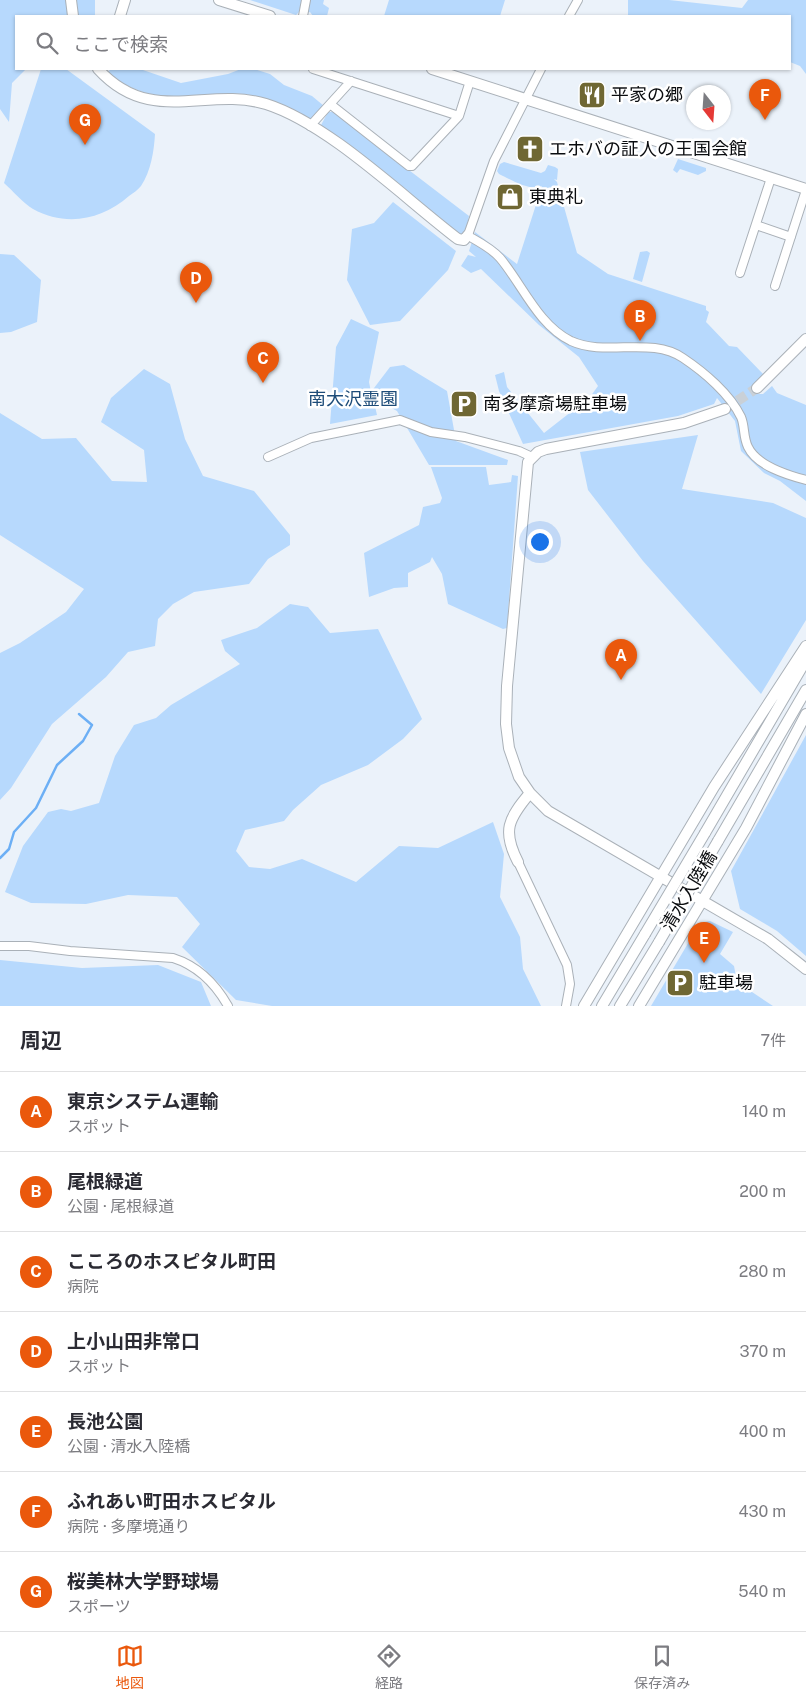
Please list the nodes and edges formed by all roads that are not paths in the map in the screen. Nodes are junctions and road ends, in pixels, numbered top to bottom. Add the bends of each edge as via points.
1 (71, 0) edge
2 (125, 0) edge
3 (219, 0) edge
4 (306, 0) edge
5 (578, 0) edge
6 (73, 15) edge
7 (120, 15) edge
8 (267, 15) edge
9 (303, 15) edge
10 (570, 15) edge
11 (99, 70) edge
12 (316, 70) edge
13 (435, 70) edge
14 (541, 70) edge
15 (351, 81) junction
16 (470, 81) junction
17 (526, 99) junction
18 (330, 104) junction
19 (458, 116) junction
20 (310, 126) junction
21 (771, 178) junction
22 (806, 189) edge
23 (756, 225) junction
24 (470, 236) junction
25 (791, 236) junction
26 (751, 268) dead end
27 (769, 273) dead end
28 (778, 276) junction
29 (775, 286) dead end
30 (806, 339) edge
31 (757, 388) tunnel mouth
32 (724, 409) tunnel mouth
33 (268, 457) dead end
34 (532, 457) junction
35 (806, 480) edge
36 (806, 646) edge
37 (806, 660) edge
38 (806, 690) edge
39 (806, 714) edge
40 (530, 793) junction
41 (518, 862) joint
42 (661, 876) junction
43 (702, 900) junction
44 (0, 946) edge
45 (806, 969) edge
46 (228, 1006) edge
47 (566, 1006) edge
48 (584, 1006) edge
49 (602, 1006) edge
50 (620, 1006) edge
51 (639, 1006) edge

1 - 6 street
2 - 7 street
3 - 8 street
4 - 9 street
5 - 10 street
11 - 20 street via 124,89 158,101 247,100 276,108
12 - 15 street
13 - 16 street
14 - 17 street
15 - 18 street
15 - 19 street
16 - 17 street
16 - 19 street
17 - 21 street
17 - 24 street via 494,162
18 - 19 street via 408,166 412,166
18 - 20 street
20 - 24 street via 344,148 458,239
21 - 22 street
21 - 23 street
22 - 25 street
23 - 25 street
23 - 26 street via 741,269
24 - 35 street via 500,257 529,300 554,328 572,341 596,348 659,349 683,358 716,386 739,414 751,451 776,469
25 - 28 street
27 - 28 street
28 - 29 street
30 - 31 street
32 - 34 street via 684,423 546,449
33 - 34 street via 311,438 400,420 431,432 466,437
34 - 40 street via 525,478 505,710 513,763
36 - 42 street via 714,787
37 - 49 street, 清水入陸橋, bridge
38 - 50 street, 清水入陸橋, bridge
39 - 43 street via 746,828
40 - 41 street via 509,824 510,842
40 - 42 street via 557,817
41 - 47 street via 567,965 570,984
42 - 43 street
42 - 48 street
43 - 45 street via 768,939
43 - 51 street
44 - 46 street via 173,958 203,974

